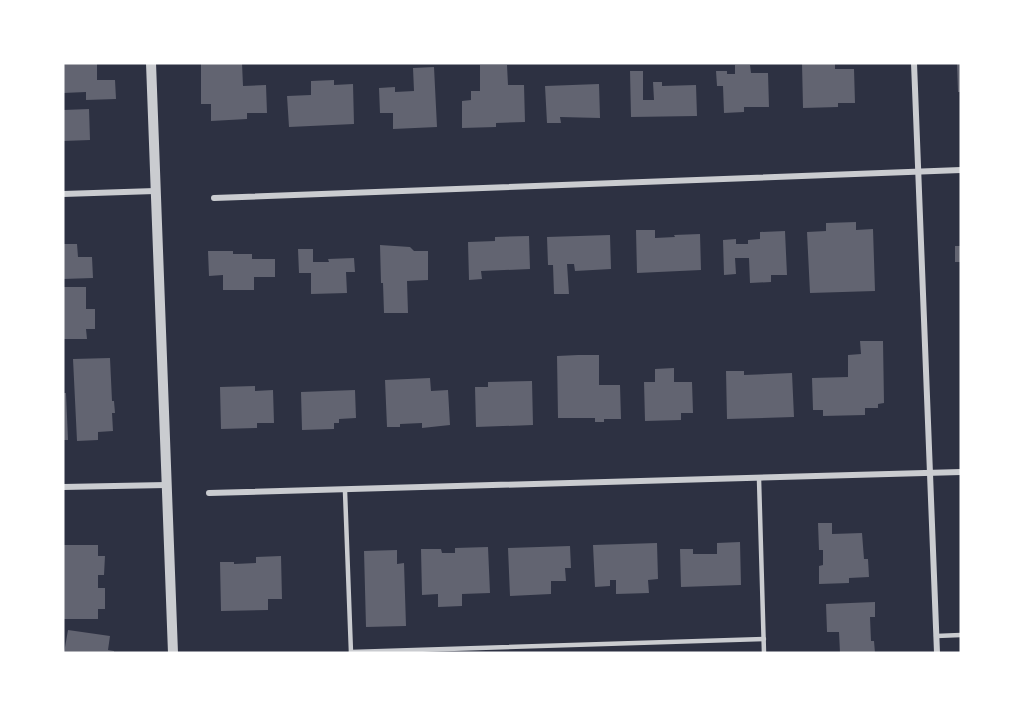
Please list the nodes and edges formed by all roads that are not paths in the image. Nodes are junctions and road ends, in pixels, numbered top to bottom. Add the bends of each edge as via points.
1 (150, 63) edge
2 (914, 63) edge
3 (961, 170) edge
4 (919, 172) junction
5 (155, 191) junction
6 (63, 194) edge
7 (214, 198) dead end
8 (961, 472) edge
9 (930, 473) junction
10 (759, 479) junction
11 (166, 485) junction
12 (63, 487) edge
13 (345, 491) junction
14 (209, 493) dead end
15 (961, 635) edge
16 (936, 636) junction
17 (764, 639) junction
18 (172, 653) edge
19 (351, 653) edge
20 (764, 653) edge
21 (937, 653) edge

1 - 5 street
2 - 4 street
3 - 4 street
4 - 7 street
4 - 9 street
5 - 6 street
5 - 11 street
8 - 9 street
9 - 10 street
9 - 16 street
10 - 13 street
10 - 17 lane
11 - 12 street
11 - 18 street
13 - 14 street
13 - 19 lane
15 - 16 lane
16 - 21 street
17 - 19 lane
17 - 20 lane

